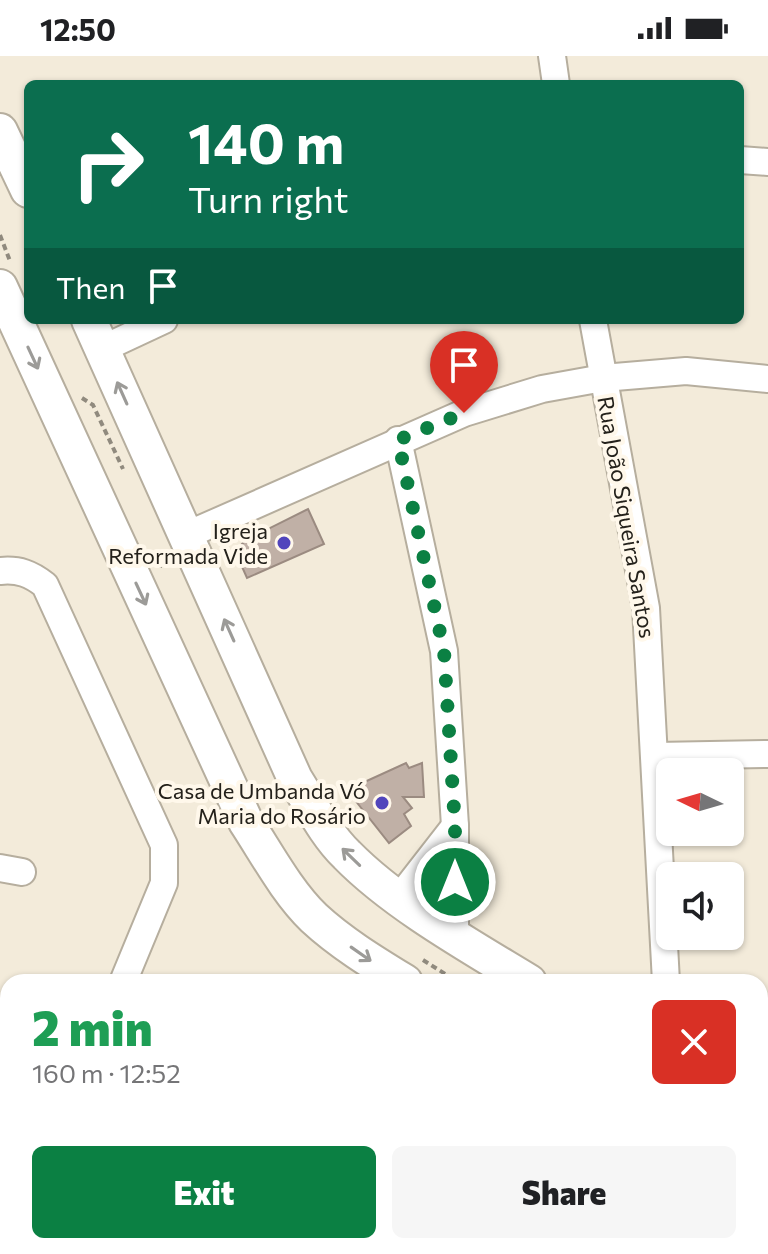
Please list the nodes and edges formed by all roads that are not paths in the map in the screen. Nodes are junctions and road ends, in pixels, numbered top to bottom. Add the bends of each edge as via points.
1 (552, 56) edge
2 (555, 80) edge
3 (0, 131) edge
4 (744, 160) edge
5 (768, 162) edge
6 (24, 182) edge
7 (0, 287) edge
8 (146, 324) edge
9 (594, 324) edge
10 (96, 335) edge
11 (603, 378) junction
12 (768, 379) edge
13 (398, 440) junction
14 (187, 535) junction
15 (0, 571) edge
16 (768, 754) edge
17 (656, 756) junction
18 (455, 826) junction
19 (399, 898) junction
20 (455, 937) junction
21 (664, 955) junction
22 (126, 974) edge
23 (392, 974) edge
24 (516, 974) edge
25 (654, 974) edge
26 (665, 974) edge

1 - 2 street
3 - 6 main road
4 - 5 street
7 -> 23 main road via 246,822 313,917
8 - 10 street
9 - 11 street, Rua João Siqueira Santos
14 -> 10 main road
11 - 12 street via 686,371
11 - 13 street via 542,389
11 - 17 street, Rua João Siqueira Santos via 646,608
13 - 14 street
13 - 18 street via 444,651
19 -> 14 main road via 346,855 295,779
15 - 22 street via 30,574 45,585 164,845 164,883
16 - 17 street
17 - 21 street, Rua João Siqueira Santos
18 - 19 street
18 - 20 street
19 - 20 main road
20 - 24 main road
21 - 25 street, Rua João Siqueira Santos
21 - 26 street, Rua João Siqueira Santos

